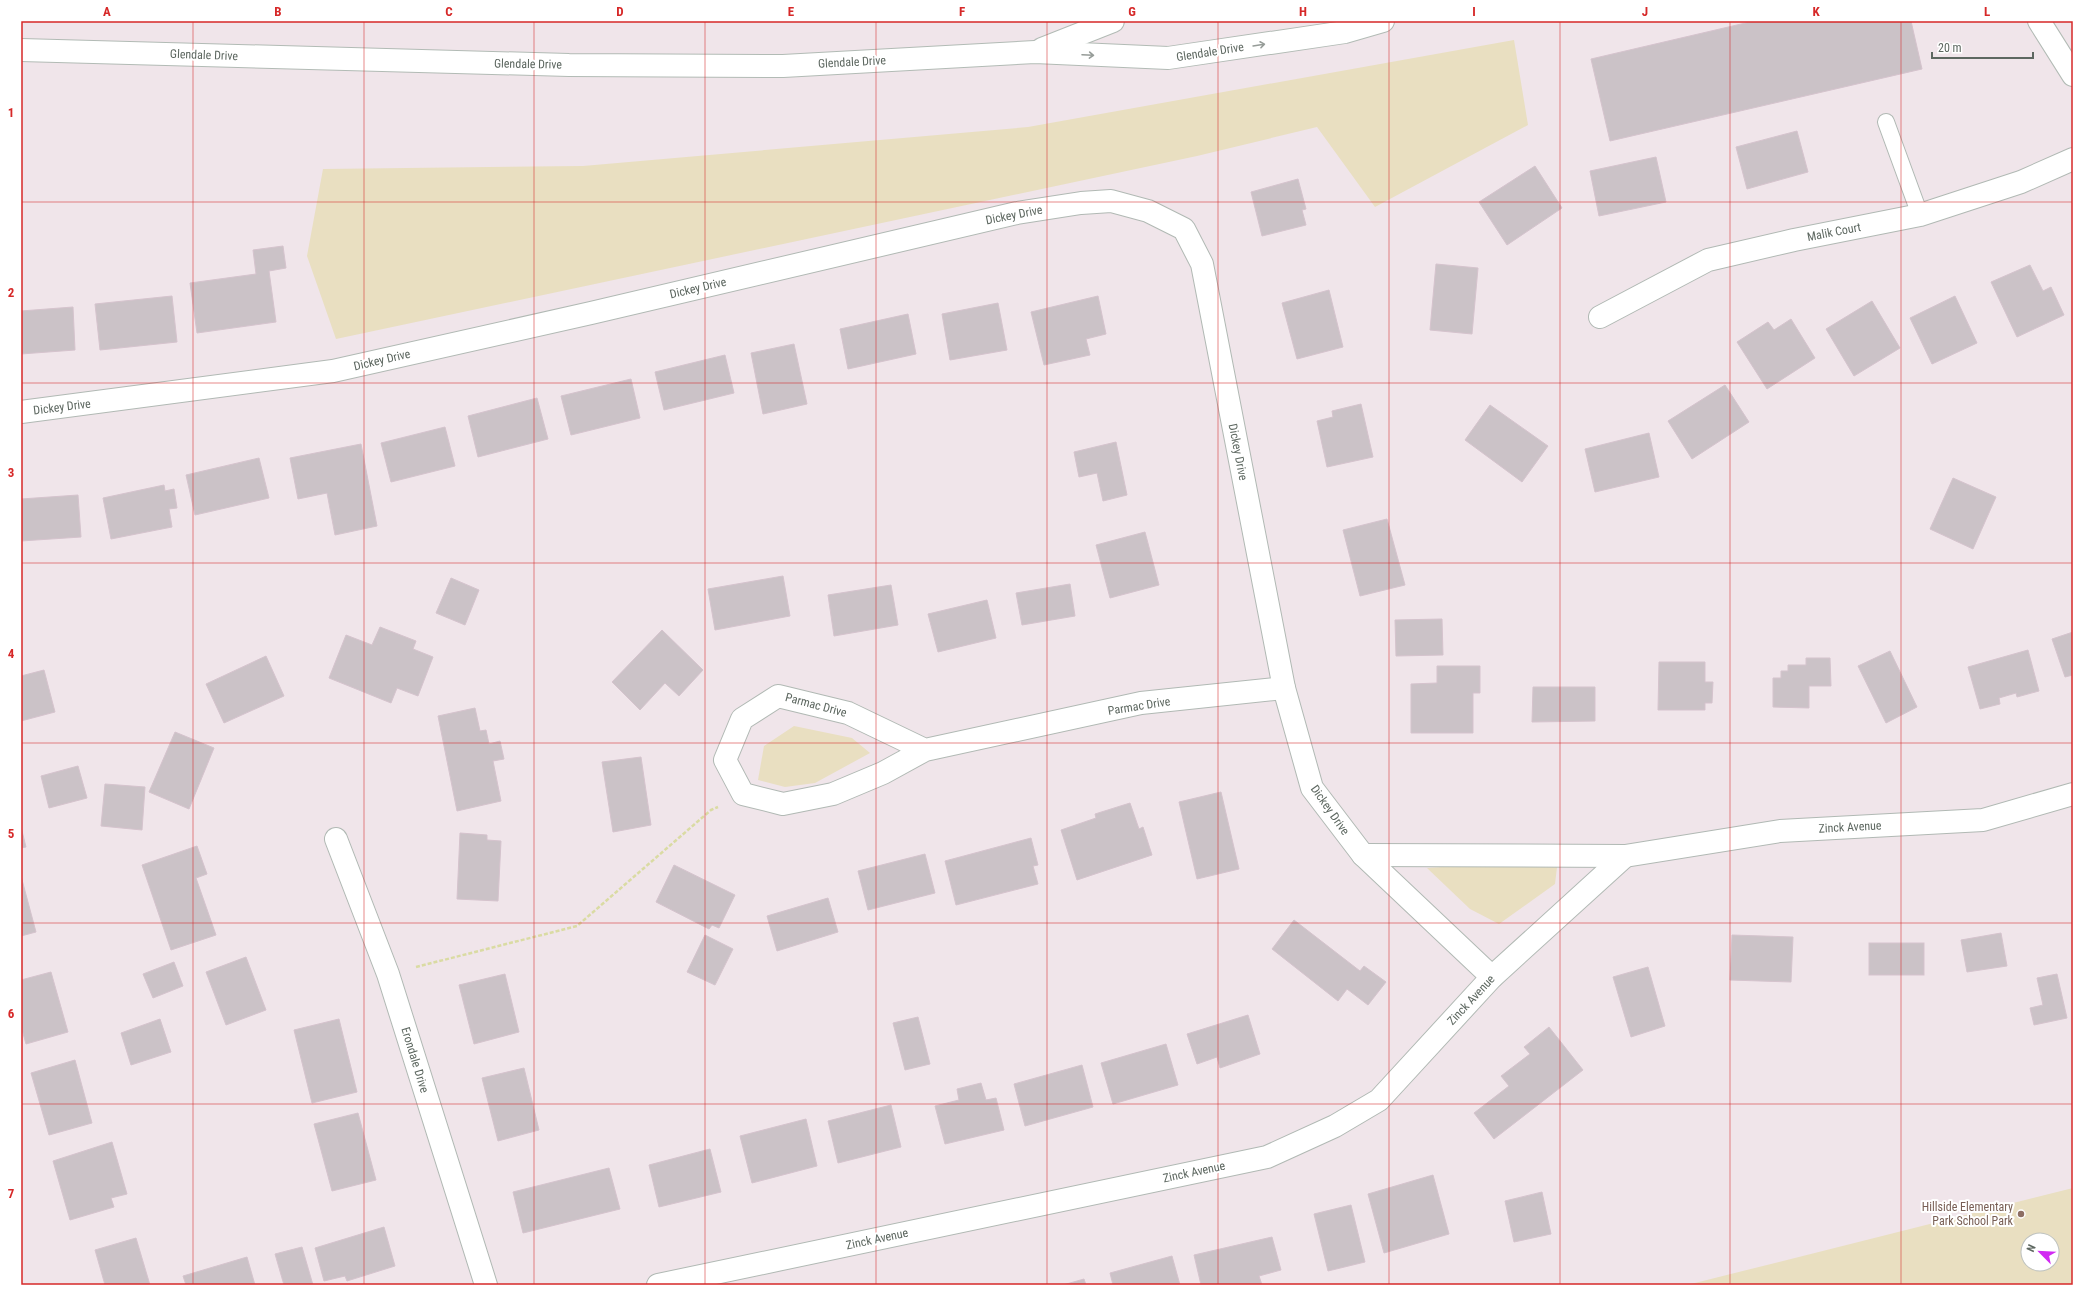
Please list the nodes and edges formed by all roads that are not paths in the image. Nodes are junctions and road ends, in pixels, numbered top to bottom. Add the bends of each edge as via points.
1 (1113, 21) edge
2 (1382, 21) edge
3 (2040, 22) edge
4 (21, 50) edge
5 (1035, 52) junction
6 (2073, 76) edge
7 (1886, 122) dead end
8 (2073, 159) edge
9 (1920, 215) junction
10 (1600, 317) dead end
11 (21, 412) edge
12 (1284, 688) junction
13 (925, 750) junction
14 (2073, 794) edge
15 (336, 839) dead end
16 (1363, 855) junction
17 (1625, 856) junction
18 (1492, 977) junction
19 (486, 1285) edge
20 (658, 1285) edge

1 - 5 street, Glendale Drive
5 -> 2 street, Glendale Drive via 1168,58 1345,32
3 - 6 street
4 - 5 street, Glendale Drive via 461,62 783,66
7 - 9 lane
8 - 9 street, Malik Court via 2021,182
9 - 10 street, Malik Court via 1708,260
11 - 12 street, Dickey Drive via 333,371 1017,213 1081,203 1112,202 1148,211 1184,229 1202,264
12 - 13 street, Parmac Drive via 1141,704
12 - 16 street, Dickey Drive via 1312,788
13 - 13 street, Parmac Drive via 848,713 778,696 742,719 725,760 744,794 783,804 833,794 883,773
14 - 17 street, Zinck Avenue via 1984,820 1780,831
15 - 19 street, Erondale Drive via 388,974
16 - 17 street, Zinck Avenue
16 - 18 street, Dickey Drive
17 - 18 street, Zinck Avenue
18 - 20 street, Zinck Avenue via 1379,1100 1335,1126 1267,1157

